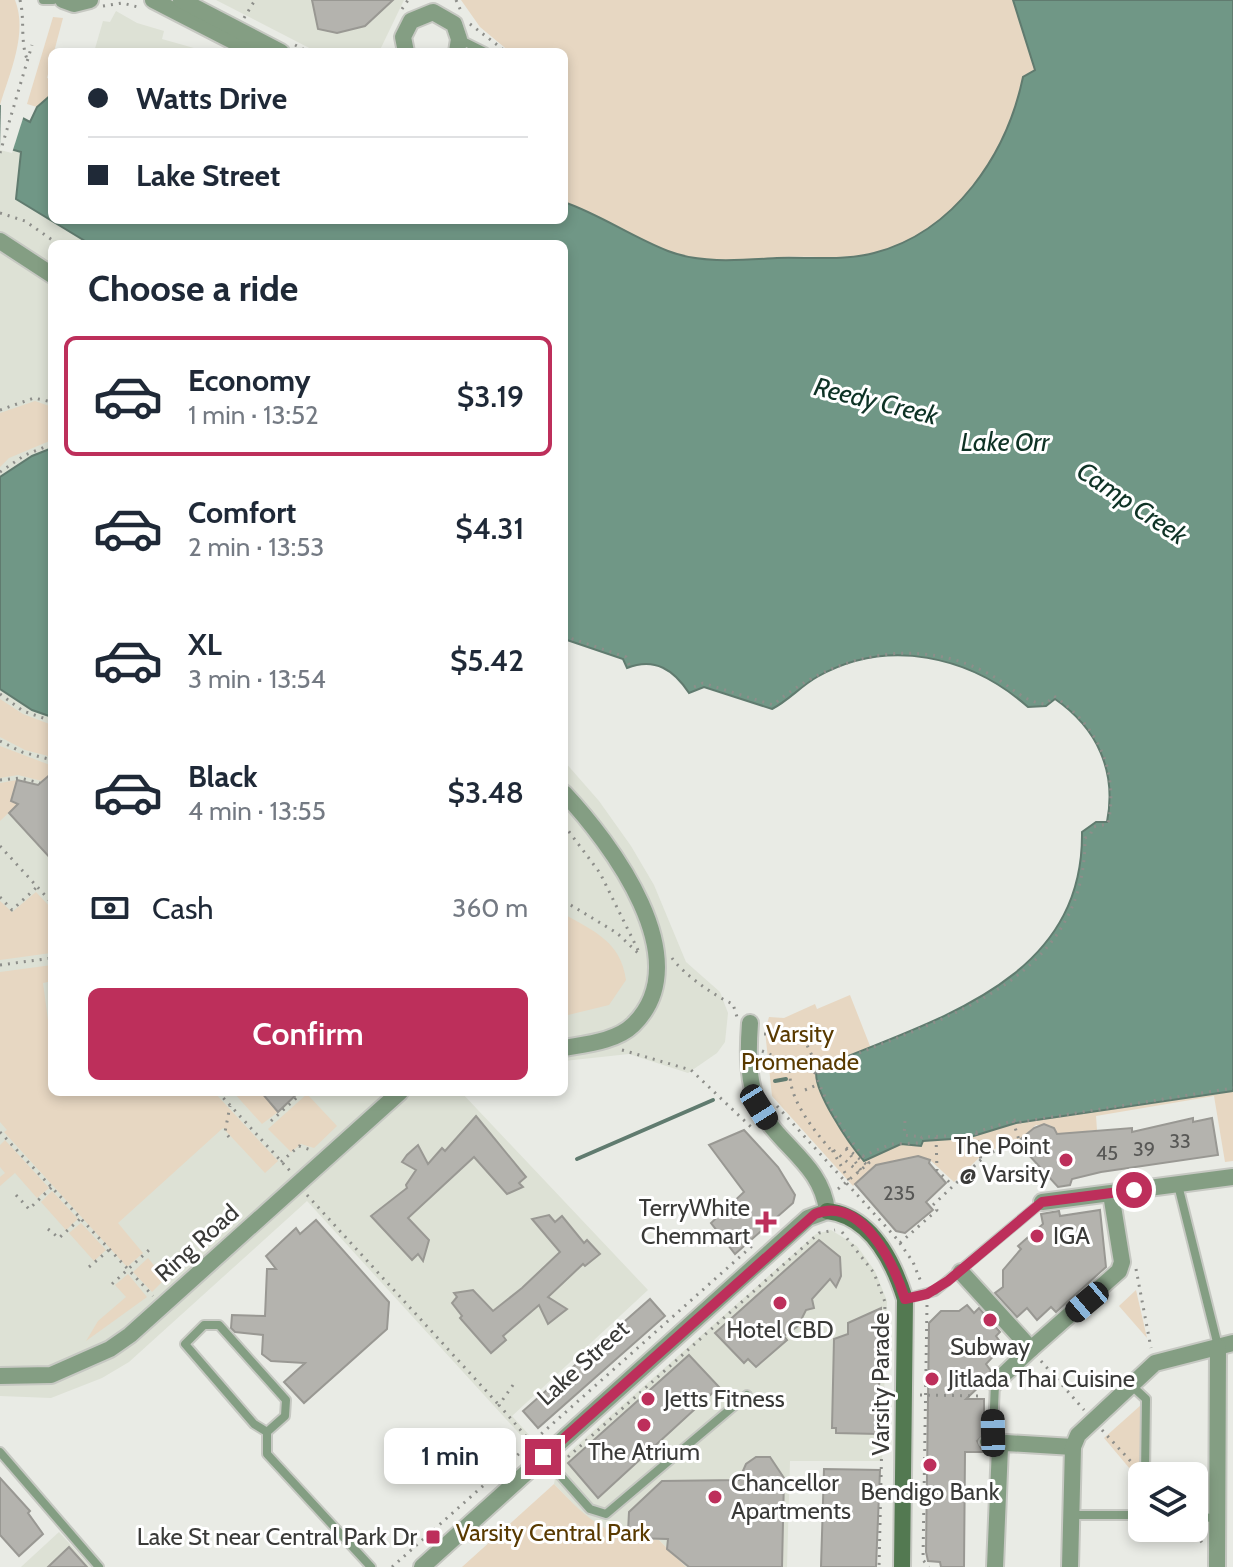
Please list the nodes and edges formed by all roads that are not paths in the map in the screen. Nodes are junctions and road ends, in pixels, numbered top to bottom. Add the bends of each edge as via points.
1 (43, 0) edge
2 (53, 0) edge
3 (63, 0) edge
4 (181, 0) edge
5 (445, 0) edge
6 (92, 4) edge
7 (151, 6) edge
8 (419, 8) edge
9 (455, 16) junction
10 (458, 45) edge
11 (245, 48) edge
12 (273, 48) edge
13 (403, 48) edge
14 (0, 241) edge
15 (48, 272) edge
16 (568, 797) edge
17 (757, 1027) road end
18 (568, 1047) edge
19 (396, 1096) edge
20 (1233, 1177) edge
21 (1178, 1183) junction
22 (1111, 1194) junction
23 (1042, 1202) joint
24 (827, 1211) junction
25 (961, 1272) junction
26 (905, 1299) junction
27 (1226, 1345) edge
28 (1031, 1349) junction
29 (0, 1376) edge
30 (1131, 1385) junction
31 (993, 1390) joint
32 (747, 1395) dead end
33 (267, 1432) junction
34 (984, 1442) dead end
35 (1073, 1447) junction
36 (0, 1452) edge
37 (1145, 1462) edge
38 (549, 1463) junction
39 (1072, 1515) junction
40 (1128, 1515) edge
41 (1208, 1518) edge
42 (1220, 1518) junction
43 (99, 1567) edge
44 (371, 1567) edge
45 (422, 1567) edge
46 (902, 1567) edge
47 (995, 1567) edge
48 (1070, 1567) edge
49 (1217, 1567) edge

1 - 2 lane
3 - 6 street
4 - 12 street
5 - 9 street
7 - 11 street
8 - 9 street
8 - 13 street via 406,28
9 - 10 street
14 - 15 street
16 - 18 street via 598,830 635,887 657,957 656,984 632,1027
17 - 24 street via 750,1065 759,1107 819,1179
19 - 29 street, Ring Road via 110,1349 51,1375
20 - 21 street
21 - 22 street
21 - 27 lane
22 - 23 street
22 - 28 street via 1119,1271
23 - 25 lane
24 - 26 street, Varsity Parade via 846,1215 868,1231 890,1260
24 - 38 street, Lake Street via 808,1218
25 - 26 lane via 924,1295
25 - 28 street
26 - 46 street, Varsity Parade
27 - 30 street via 1155,1363
27 - 42 street
28 - 31 street
30 - 35 street via 1078,1435
30 - 37 lane via 1146,1399
31 - 34 lane via 993,1433
32 - 38 lane via 613,1512 597,1514 590,1509
33 - 33 lane via 254,1424 185,1344 204,1325 219,1325 286,1400 285,1416
33 - 44 lane via 267,1454
35 - 39 street
35 - 47 street via 1000,1447
36 - 43 lane
38 - 45 street, Lake Street
39 - 40 lane
39 - 48 street
41 - 42 lane
42 - 49 street

